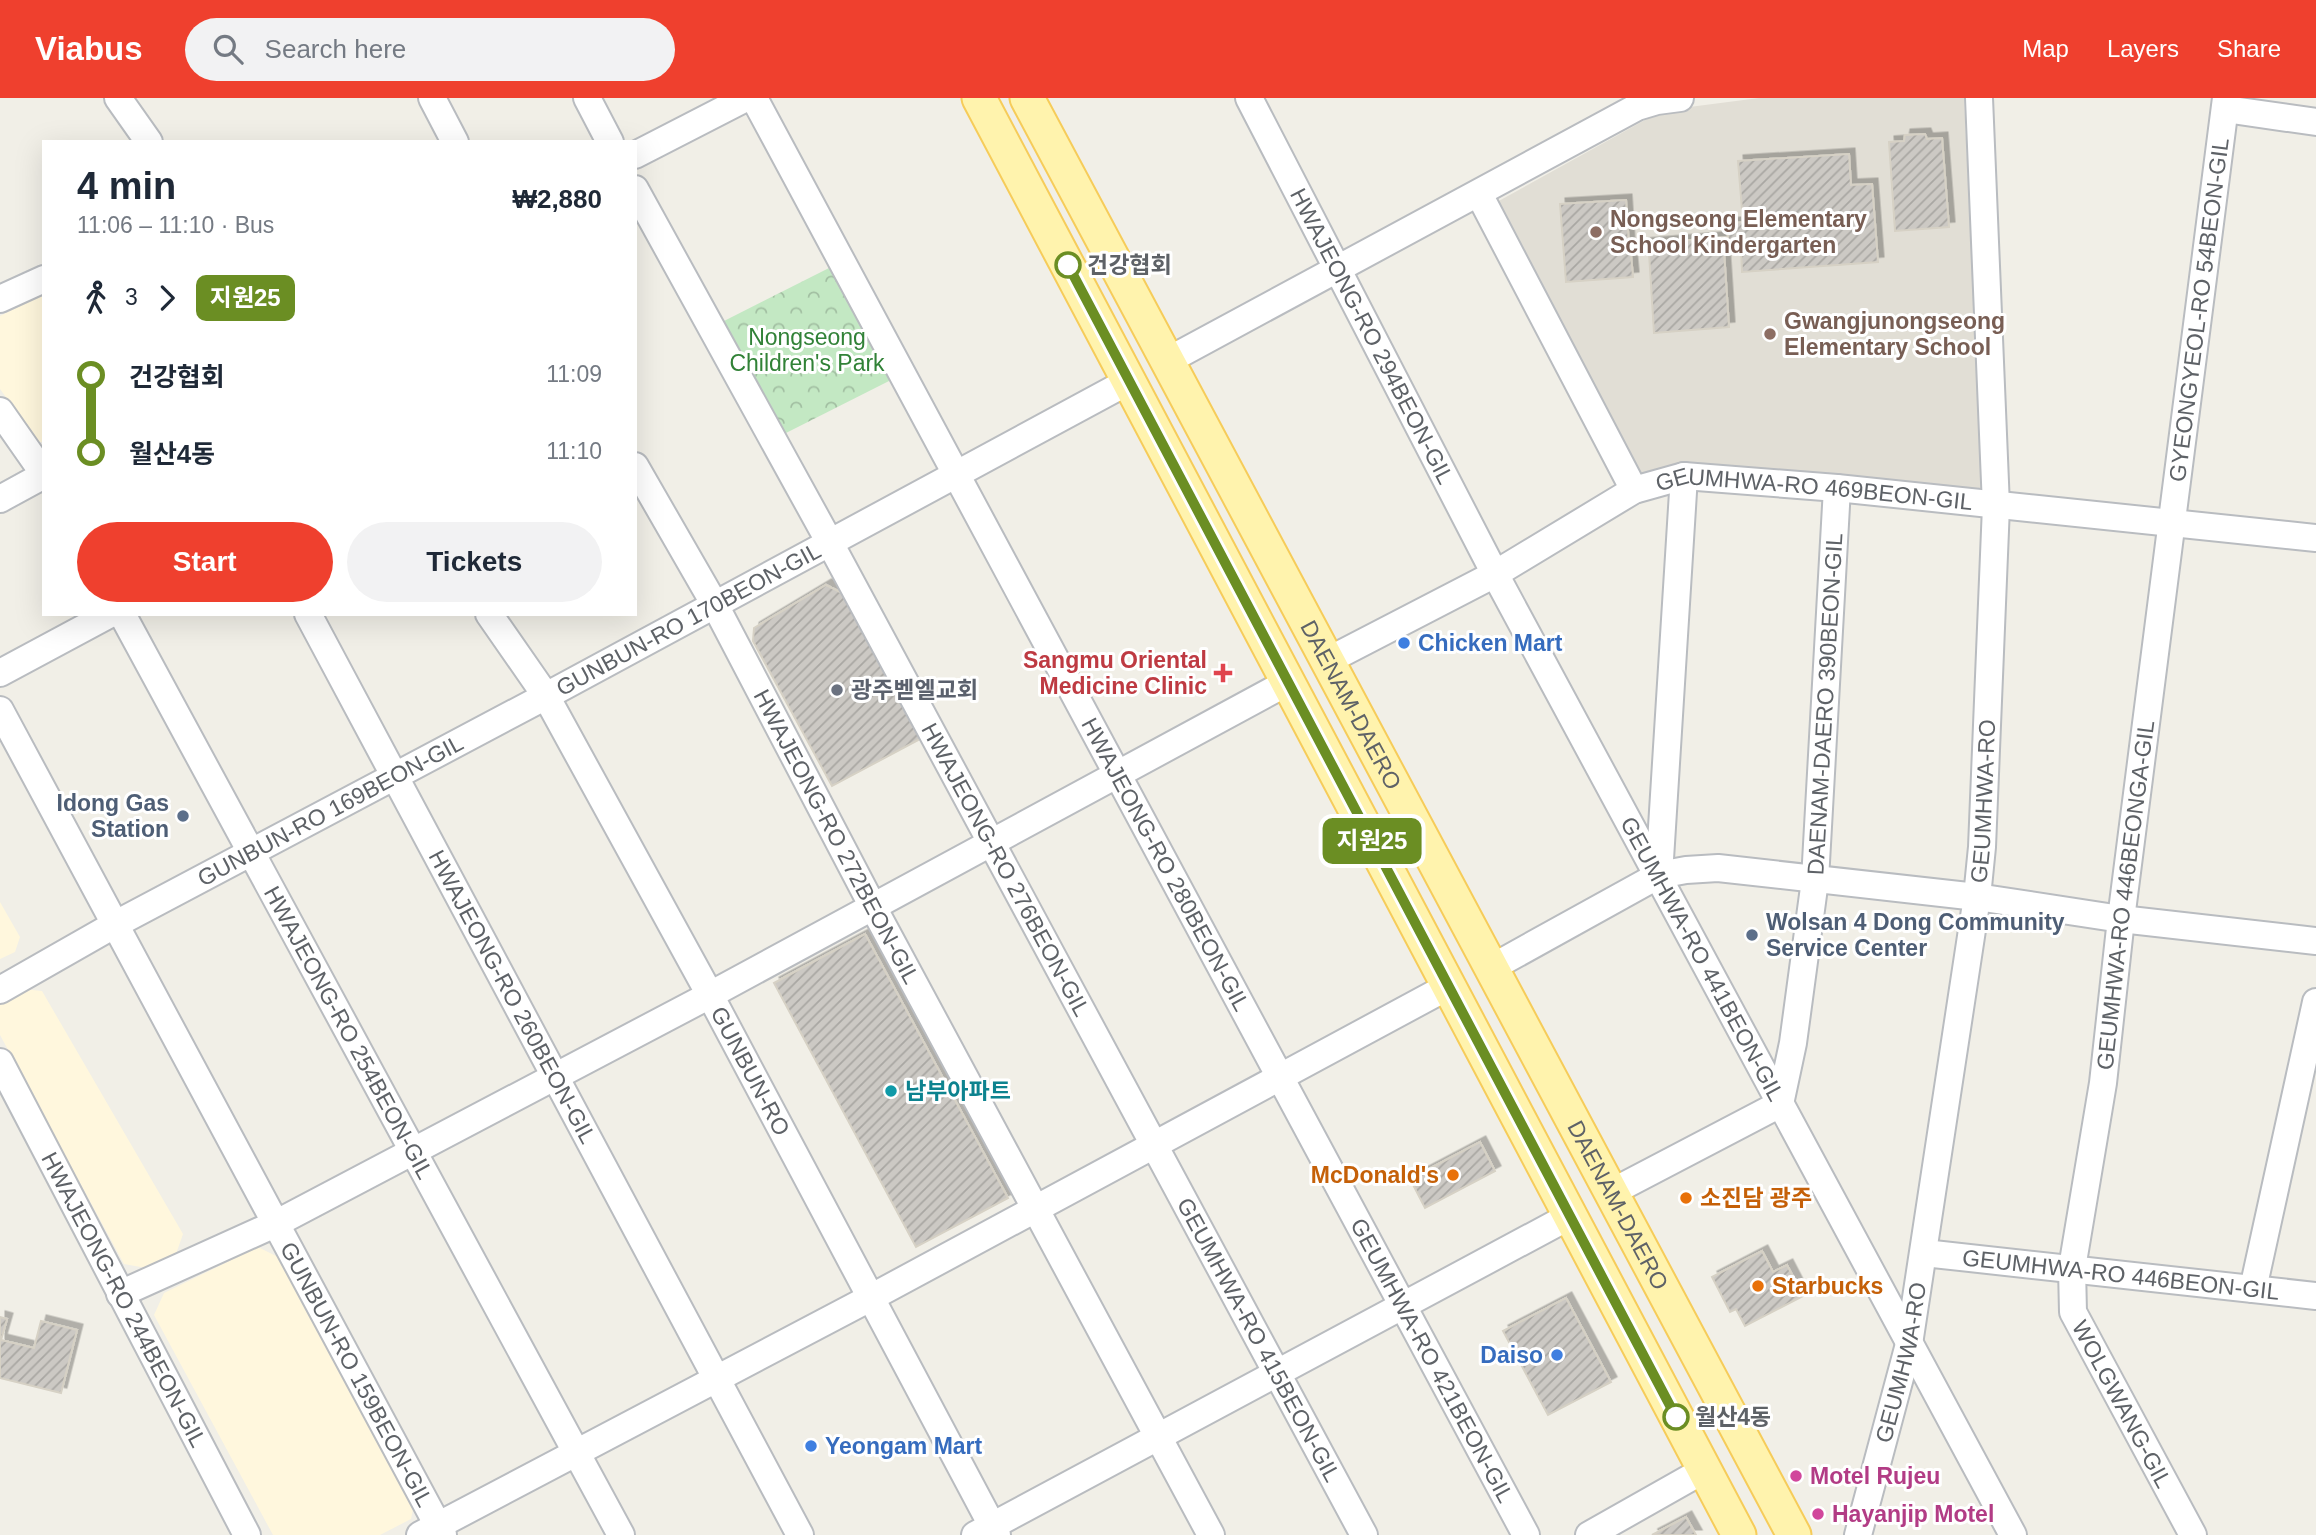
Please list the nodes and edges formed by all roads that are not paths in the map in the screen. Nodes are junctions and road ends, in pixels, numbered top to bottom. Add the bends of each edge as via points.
1 (118, 98) edge
2 (432, 98) edge
3 (587, 98) edge
4 (746, 98) edge
5 (754, 98) edge
6 (979, 98) edge
7 (1027, 98) edge
8 (1249, 98) edge
9 (1979, 98) edge
10 (1664, 99) edge
11 (2225, 103) edge
12 (2316, 121) edge
13 (148, 140) edge
14 (454, 140) edge
15 (609, 140) edge
16 (637, 154) edge
17 (637, 193) edge
18 (1479, 194) junction
19 (1337, 270) junction
20 (42, 280) edge
21 (0, 299) edge
22 (1167, 361) junction
23 (1129, 381) junction
24 (0, 411) edge
25 (637, 469) edge
26 (42, 471) edge
27 (42, 475) edge
28 (957, 475) junction
29 (1684, 475) junction
30 (1837, 488) junction
31 (1634, 490) junction
32 (0, 499) edge
33 (1996, 506) junction
34 (2172, 522) junction
35 (2316, 538) edge
36 (830, 543) junction
37 (1495, 574) junction
38 (715, 605) junction
39 (106, 616) edge
40 (123, 616) edge
41 (309, 616) edge
42 (489, 616) edge
43 (1327, 661) junction
44 (0, 673) edge
45 (1288, 682) junction
46 (546, 696) junction
47 (0, 710) edge
48 (1118, 774) junction
49 (395, 776) junction
50 (992, 842) junction
51 (251, 853) junction
52 (1659, 875) junction
53 (1815, 880) junction
54 (1977, 897) junction
55 (873, 907) junction
56 (2122, 919) junction
57 (114, 925) junction
58 (2316, 941) edge
59 (1491, 968) junction
60 (1449, 986) junction
61 (0, 990) edge
62 (710, 995) junction
63 (2316, 1002) edge
64 (0, 1062) edge
65 (554, 1076) junction
66 (1280, 1076) junction
67 (1780, 1104) junction
68 (1154, 1144) junction
69 (413, 1151) junction
70 (1610, 1193) junction
71 (1035, 1209) junction
72 (1570, 1216) junction
73 (275, 1224) junction
74 (1924, 1253) junction
75 (2072, 1268) junction
76 (2253, 1289) junction
77 (120, 1294) junction
78 (2316, 1296) edge
79 (872, 1297) junction
80 (1403, 1306) junction
81 (1909, 1344) junction
82 (1277, 1373) junction
83 (716, 1378) junction
84 (1158, 1437) junction
85 (576, 1452) junction
86 (1704, 1470) junction
87 (433, 1532) edge
88 (988, 1532) edge
89 (247, 1535) edge
90 (621, 1535) edge
91 (800, 1535) edge
92 (1211, 1535) edge
93 (1364, 1535) edge
94 (1526, 1535) edge
95 (1589, 1535) edge
96 (1739, 1535) edge
97 (1794, 1535) edge
98 (1858, 1535) edge
99 (2013, 1535) edge
100 (2193, 1535) edge

1 - 13 street
2 - 14 street
3 - 15 street
4 - 16 street
5 - 28 street, HWAJEONG-RO 280BEON-GIL
6 - 23 main road, DAENAM-DAERO
7 - 22 main road, DAENAM-DAERO
8 - 19 street, HWAJEONG-RO 294BEON-GIL
9 - 33 street, GEUMHWA-RO
10 - 18 street via 1637,107
11 - 12 street
11 - 34 street, GYEONGYEOL-RO 54BEON-GIL
17 - 36 street, HWAJEONG-RO 276BEON-GIL
18 - 19 street
18 - 31 street
19 - 22 street
19 - 37 street, HWAJEONG-RO 294BEON-GIL
20 - 21 street
22 - 43 main road, DAENAM-DAERO
23 - 28 street, GUNBUN-RO 170BEON-GIL
23 - 45 main road, DAENAM-DAERO
24 - 26 street
25 - 38 street, HWAJEONG-RO 272BEON-GIL
27 - 32 street
28 - 36 street, GUNBUN-RO 170BEON-GIL
28 - 48 street, HWAJEONG-RO 280BEON-GIL
29 - 30 street, GEUMHWA-RO 469BEON-GIL
29 - 31 street, GEUMHWA-RO 469BEON-GIL
29 - 52 street
30 - 33 street, GEUMHWA-RO 469BEON-GIL
30 - 53 street, DAENAM-DAERO 390BEON-GIL
31 - 37 street, GEUMHWA-RO 469BEON-GIL
33 - 34 street, GEUMHWA-RO 469BEON-GIL
33 - 54 street, GEUMHWA-RO
34 - 35 street, GEUMHWA-RO 469BEON-GIL
34 - 56 street, GEUMHWA-RO 446BEONGA-GIL
36 - 38 street, GUNBUN-RO 170BEON-GIL
36 - 50 street, HWAJEONG-RO 276BEON-GIL
37 - 43 street, GEUMHWA-RO 469BEON-GIL
37 - 52 street, GEUMHWA-RO 441BEON-GIL
38 - 46 street, GUNBUN-RO 170BEON-GIL
38 - 55 street, HWAJEONG-RO 272BEON-GIL
39 - 44 street
40 - 51 street, HWAJEONG-RO 254BEON-GIL
41 - 49 street, HWAJEONG-RO 260BEON-GIL
42 - 46 street, GUNBUN-RO
43 - 59 main road, DAENAM-DAERO
45 - 48 street, GUNBUN-RO 159BEON-GIL
45 - 60 main road, DAENAM-DAERO
46 - 49 street, GUNBUN-RO 169BEON-GIL
46 - 62 street, GUNBUN-RO
47 - 57 street
48 - 50 street, GUNBUN-RO 159BEON-GIL
48 - 66 street, HWAJEONG-RO 280BEON-GIL
49 - 51 street, GUNBUN-RO 169BEON-GIL
49 - 65 street, HWAJEONG-RO 260BEON-GIL
50 - 55 street, GUNBUN-RO 159BEON-GIL
50 - 68 street, HWAJEONG-RO 276BEON-GIL
51 - 57 street, GUNBUN-RO 169BEON-GIL
51 - 69 street, HWAJEONG-RO 254BEON-GIL
52 - 53 street via 1718,868
52 - 59 street
52 - 67 street, GEUMHWA-RO 441BEON-GIL
53 - 54 street
53 - 67 street, DAENAM-DAERO 390BEON-GIL
54 - 56 street
54 - 74 street, GEUMHWA-RO
55 - 62 street, GUNBUN-RO 159BEON-GIL
55 - 71 street, HWAJEONG-RO 272BEON-GIL
56 - 58 street
56 - 75 street, GEUMHWA-RO 446BEONGA-GIL via 2103,1083
57 - 61 street, GUNBUN-RO 169BEON-GIL
57 - 73 street
59 - 70 main road, DAENAM-DAERO
60 - 66 street
60 - 72 main road, DAENAM-DAERO
62 - 65 street, GUNBUN-RO 159BEON-GIL
62 - 79 street, GUNBUN-RO
63 - 76 street
64 - 77 street, HWAJEONG-RO 244BEON-GIL
65 - 69 street, GUNBUN-RO 159BEON-GIL
65 - 83 street, HWAJEONG-RO 260BEON-GIL
66 - 68 street
66 - 80 street, GEUMHWA-RO 421BEON-GIL
67 - 70 street
67 - 81 street, GEUMHWA-RO 441BEON-GIL
68 - 71 street
68 - 82 street, GEUMHWA-RO 415BEON-GIL
69 - 73 street, GUNBUN-RO 159BEON-GIL
69 - 85 street, HWAJEONG-RO 254BEON-GIL
70 - 97 main road, DAENAM-DAERO
71 - 79 street
71 - 84 street, HWAJEONG-RO 272BEON-GIL
72 - 80 street
72 - 86 main road, DAENAM-DAERO
73 - 77 street, GUNBUN-RO 159BEON-GIL
73 - 87 street, GUNBUN-RO 159BEON-GIL
74 - 75 street, GEUMHWA-RO 446BEON-GIL
74 - 81 street, GEUMHWA-RO
75 - 76 street, GEUMHWA-RO 446BEON-GIL
75 - 100 street, WOLGWANG-GIL via 2073,1312
76 - 78 street, GEUMHWA-RO 446BEON-GIL
77 - 89 street, HWAJEONG-RO 244BEON-GIL
79 - 83 street
79 - 88 street, GUNBUN-RO
80 - 82 street
80 - 94 street, GEUMHWA-RO 421BEON-GIL
81 - 98 street, GEUMHWA-RO
81 - 99 street, GEUMHWA-RO 441BEON-GIL
82 - 84 street
82 - 93 street, GEUMHWA-RO 415BEON-GIL
83 - 85 street
83 - 91 street, HWAJEONG-RO 260BEON-GIL
84 - 88 street
84 - 92 street, HWAJEONG-RO 272BEON-GIL
85 - 87 street
85 - 90 street, HWAJEONG-RO 254BEON-GIL
86 - 95 street
86 - 96 main road, DAENAM-DAERO

